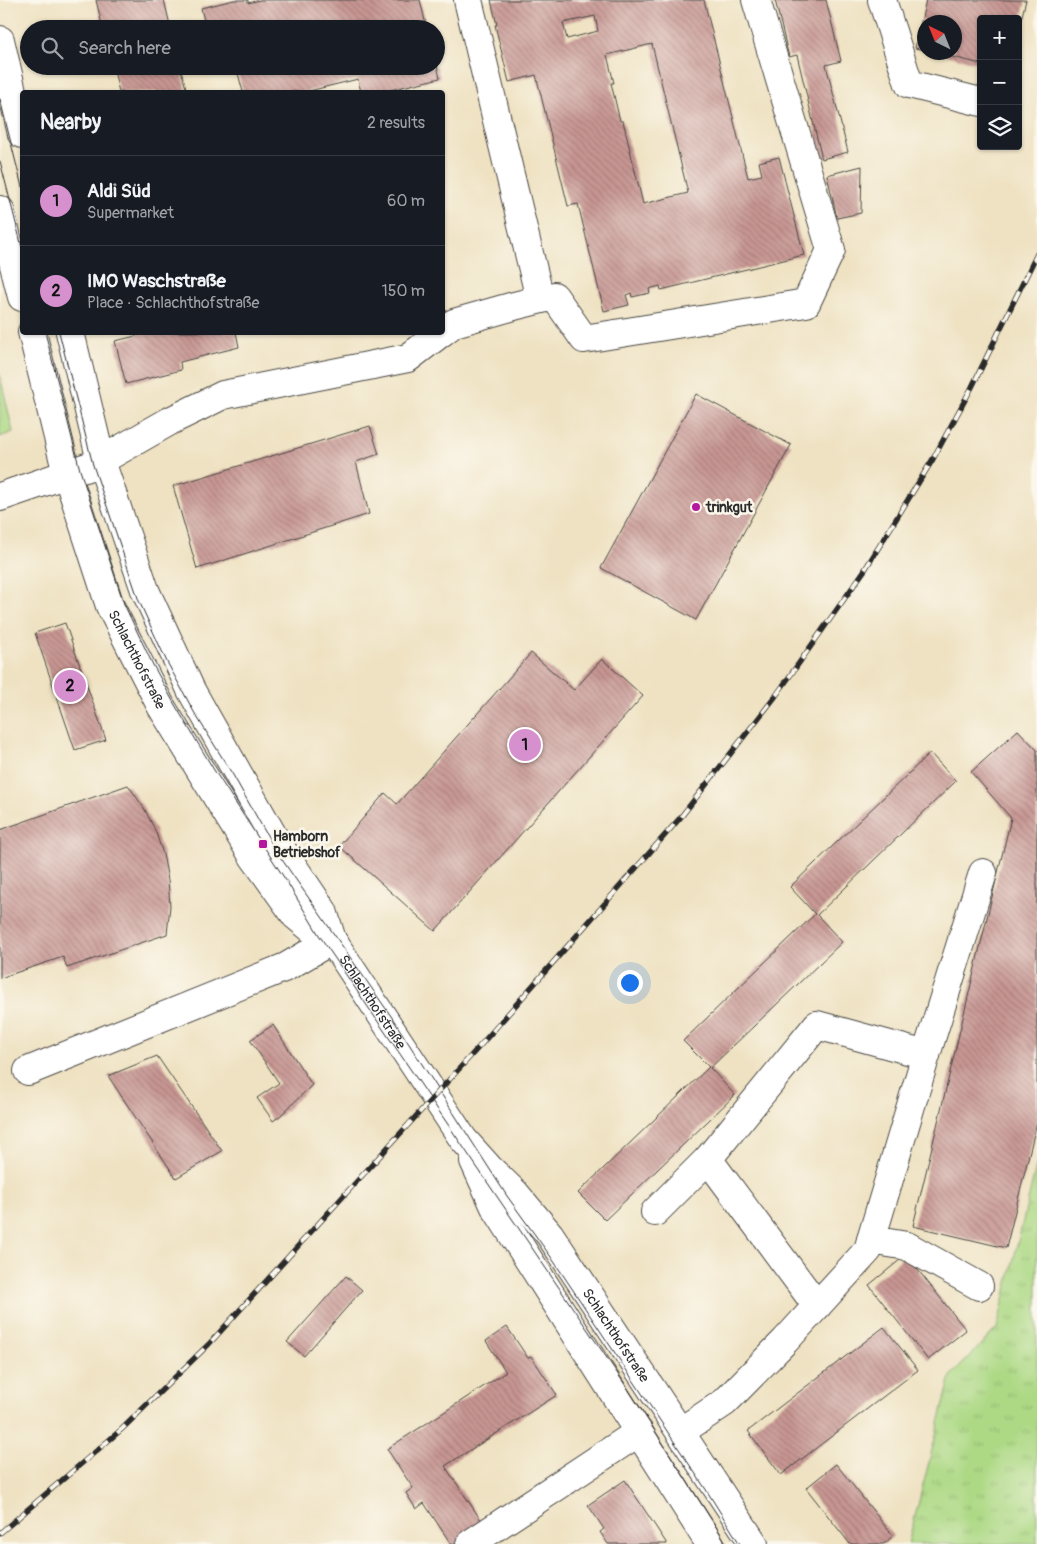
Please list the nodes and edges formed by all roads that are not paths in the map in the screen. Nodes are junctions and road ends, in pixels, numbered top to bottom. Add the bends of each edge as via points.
1 (468, 0) edge
2 (756, 0) edge
3 (882, 0) edge
4 (0, 40) edge
5 (977, 101) edge
6 (20, 125) edge
7 (0, 210) edge
8 (20, 288) edge
9 (540, 300) junction
10 (446, 329) edge
11 (33, 335) edge
12 (70, 335) edge
13 (438, 335) edge
14 (83, 468) junction
15 (0, 497) edge
16 (983, 873) dead end
17 (332, 940) junction
18 (926, 1055) junction
19 (28, 1071) dead end
20 (463, 1139) junction
21 (708, 1159) junction
22 (656, 1212) dead end
23 (871, 1240) junction
24 (979, 1286) dead end
25 (817, 1306) junction
26 (640, 1432) junction
27 (680, 1432) junction
28 (470, 1544) edge
29 (710, 1544) edge
30 (754, 1544) edge

1 - 9 street
2 - 9 street via 831,250 806,303 584,339 554,296
3 - 5 street via 909,84
4 - 6 street
7 - 8 street
9 - 10 street
11 - 14 street, Schlachthofstraße
12 - 14 street, Schlachthofstraße
13 - 14 street via 408,358 223,395
14 - 15 street
14 - 17 street, Schlachthofstraße via 191,690 276,841 323,911
14 - 17 street, Schlachthofstraße via 110,606 161,706 253,856 296,916 319,935
16 - 18 street
17 - 19 street via 286,967
17 - 20 street, Schlachthofstraße
18 - 21 street via 817,1025
18 - 23 street
20 - 26 street, Schlachthofstraße via 495,1207
20 - 27 street, Schlachthofstraße via 514,1192 550,1236
21 - 22 street
21 - 25 street
23 - 24 street via 907,1246
23 - 25 street via 868,1250
25 - 27 street via 725,1402
26 - 28 street
26 - 29 street, Schlachthofstraße
27 - 30 street, Schlachthofstraße

